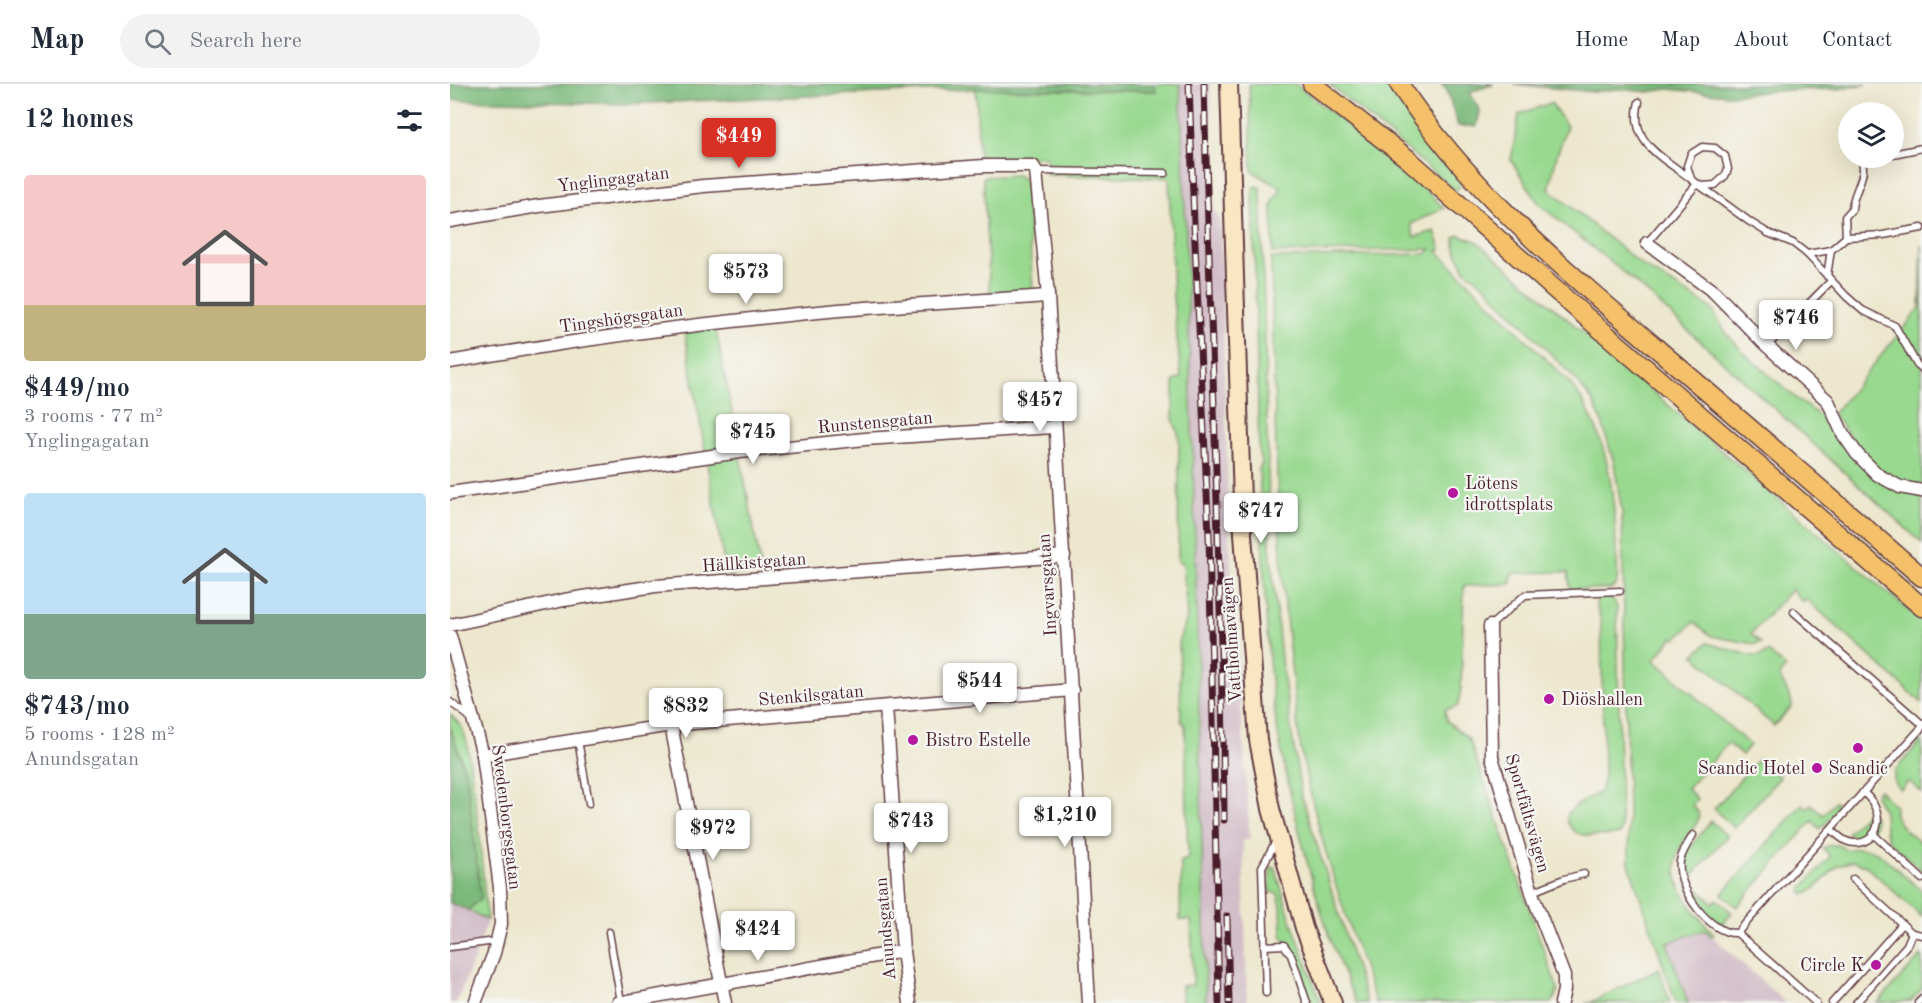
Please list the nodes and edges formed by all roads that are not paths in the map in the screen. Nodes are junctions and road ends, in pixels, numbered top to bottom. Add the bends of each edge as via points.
1 (1229, 84) edge
2 (1312, 84) edge
3 (1399, 84) edge
4 (1639, 102) dead end
5 (1922, 148) edge
6 (1904, 152) edge
7 (1034, 168) junction
8 (1863, 168) edge
9 (1166, 173) dead end
10 (1691, 179) junction
11 (1700, 185) junction
12 (450, 221) edge
13 (1922, 228) edge
14 (1846, 237) junction
15 (1647, 243) joint
16 (1831, 250) junction
17 (1807, 254) junction
18 (1829, 278) junction
19 (1048, 296) junction
20 (1767, 346) junction
21 (450, 362) edge
22 (1922, 369) edge
23 (1054, 427) junction
24 (1922, 491) edge
25 (450, 494) edge
26 (1064, 556) junction
27 (1922, 577) edge
28 (1620, 591) dead end
29 (1922, 608) edge
30 (1794, 612) dead end
31 (450, 625) edge
32 (1490, 626) joint
33 (450, 636) edge
34 (1072, 690) junction
35 (450, 702) edge
36 (886, 707) junction
37 (475, 721) junction
38 (671, 725) junction
39 (1922, 726) edge
40 (578, 740) junction
41 (483, 755) junction
42 (1863, 792) junction
43 (589, 803) dead end
44 (1831, 829) junction
45 (1873, 834) junction
46 (1693, 836) dead end
47 (1278, 837) junction
48 (1584, 874) dead end
49 (1853, 879) dead end
50 (1922, 879) edge
51 (1532, 892) junction
52 (1902, 924) junction
53 (609, 932) dead end
54 (1737, 933) junction
55 (1912, 933) junction
56 (1922, 935) edge
57 (497, 941) junction
58 (1264, 946) junction
59 (450, 947) edge
60 (903, 951) junction
61 (721, 984) junction
62 (1266, 993) dead end
63 (1922, 999) edge
64 (1332, 1001) edge
65 (475, 1003) edge
66 (620, 1003) edge
67 (725, 1003) edge
68 (910, 1003) edge
69 (1089, 1003) edge
70 (1307, 1003) edge
71 (1561, 1003) edge
72 (1816, 1003) edge
73 (1832, 1003) edge
74 (1856, 1003) edge
75 (1918, 1003) edge

1 - 47 main road, Vattholmavägen via 1250,652 1258,740
2 - 29 main road via 1408,159
3 - 27 main road via 1419,114 1490,197 1593,294
4 - 10 lane via 1636,113 1644,141
5 - 6 lane
7 - 9 lane, Ynglingagatan
7 - 12 street, Ynglingagatan via 984,166 703,186
7 - 19 street, Ingvarsgatan
8 - 14 lane via 1852,209 1845,217
10 - 11 lane
10 - 11 lane via 1687,166 1691,154 1702,147 1720,151 1727,162 1725,176 1716,185
11 - 15 lane
11 - 17 lane via 1750,222
13 - 14 lane
14 - 16 lane
15 - 20 street via 1714,292
16 - 17 lane
16 - 18 lane
17 - 18 lane
18 - 20 lane
18 - 22 lane via 1862,309 1895,326
19 - 21 street, Tingshögsgatan via 727,322
19 - 23 street, Ingvarsgatan
20 - 24 street via 1828,401 1843,434 1873,471 1899,487
23 - 25 street, Runstensgatan via 740,452
23 - 26 street, Ingvarsgatan
26 - 31 street, Hällkistgatan via 655,586 564,600
26 - 34 street, Ingvarsgatan
28 - 32 lane via 1526,595
30 - 39 lane
32 - 51 street, Sportfältsvägen via 1492,758
33 - 37 street, Swedenborgsgatan
34 - 36 street, Stenkilsgatan
34 - 69 street, Ingvarsgatan
35 - 37 lane
36 - 38 street, Stenkilsgatan
36 - 60 street, Anundsgatan
37 - 41 street, Swedenborgsgatan
38 - 40 street, Stenkilsgatan
38 - 61 street
39 - 42 lane
40 - 41 street, Stenkilsgatan
40 - 43 lane
41 - 57 street, Swedenborgsgatan via 500,888 501,924
42 - 44 lane
42 - 45 lane via 1875,804 1879,816
44 - 45 lane via 1857,843
44 - 54 lane
45 - 50 lane
46 - 54 lane via 1680,862 1688,893 1695,907 1721,930
47 - 58 lane via 1262,867
47 - 64 main road, Vattholmavägen via 1304,928
48 - 51 lane
49 - 52 lane
51 - 71 street, Sportfältsvägen via 1564,976
52 - 55 lane
52 - 73 lane
53 - 66 lane
54 - 72 lane
55 - 56 lane
55 - 74 lane via 1907,945
57 - 59 lane
57 - 65 street, Swedenborgsgatan
58 - 62 lane
58 - 70 lane via 1284,945
60 - 61 street
60 - 68 street, Anundsgatan
61 - 66 street
61 - 67 street
63 - 75 lane

